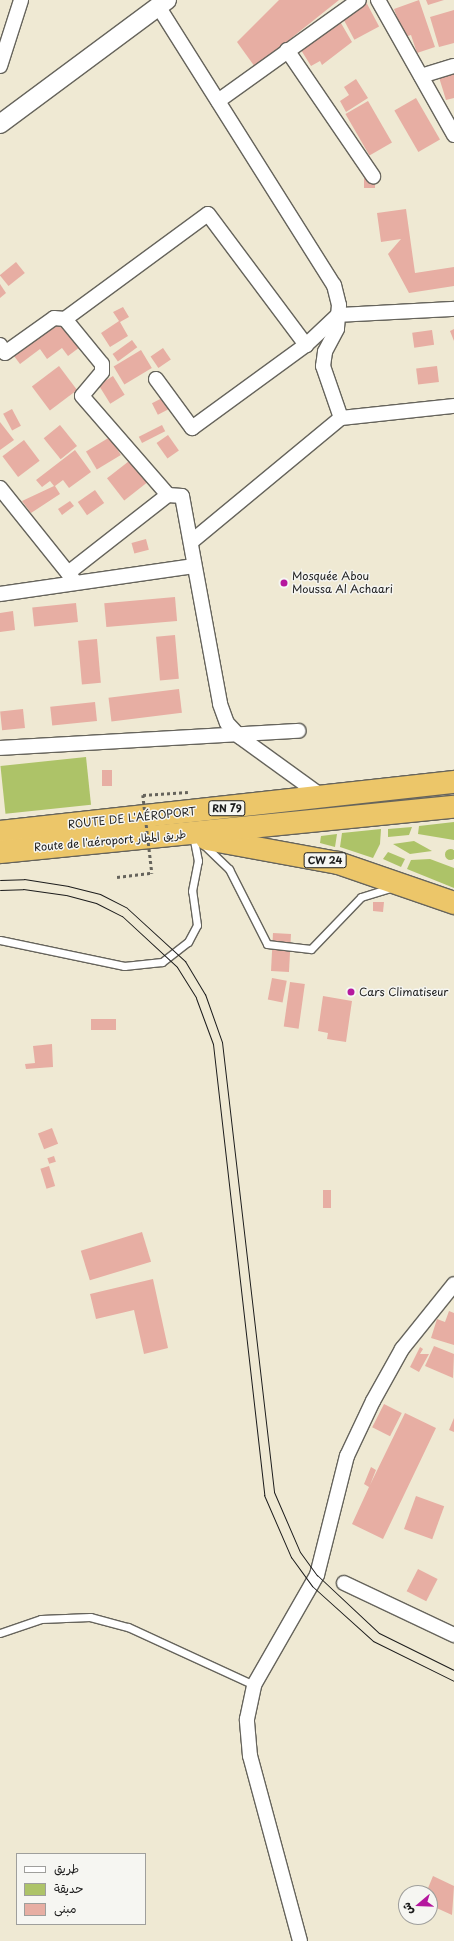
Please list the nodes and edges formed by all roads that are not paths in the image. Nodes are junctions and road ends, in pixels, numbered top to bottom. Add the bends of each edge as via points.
1 (21, 0) edge
2 (359, 0) edge
3 (378, 0) edge
4 (163, 3) edge
5 (287, 50) junction
6 (0, 66) edge
7 (454, 66) edge
8 (421, 76) junction
9 (218, 101) junction
10 (0, 124) edge
11 (454, 135) edge
12 (373, 176) dead end
13 (454, 309) edge
14 (338, 315) junction
15 (65, 318) junction
16 (0, 345) edge
17 (306, 345) junction
18 (156, 379) dead end
19 (454, 406) edge
20 (341, 418) junction
21 (0, 488) edge
22 (168, 495) junction
23 (191, 542) junction
24 (194, 566) junction
25 (68, 573) junction
26 (78, 586) junction
27 (0, 594) edge
28 (299, 731) dead end
29 (240, 736) junction
30 (0, 748) edge
31 (454, 782) edge
32 (323, 797) junction
33 (454, 807) edge
34 (0, 832) edge
35 (193, 833) junction
36 (10, 851) edge
37 (409, 885) junction
38 (454, 903) edge
39 (0, 940) edge
40 (454, 1284) edge
41 (344, 1582) dead end
42 (0, 1633) edge
43 (454, 1635) edge
44 (254, 1685) junction
45 (300, 1941) edge

1 - 6 street
2 - 5 street
3 - 8 street
4 - 9 street
4 - 10 street
5 - 9 street
5 - 12 street
7 - 8 street
8 - 11 street
9 - 14 street via 329,276 338,295
13 - 14 street
14 - 17 street
14 - 20 street via 337,329 325,352 323,366
15 - 16 street via 54,318 6,353
15 - 17 street via 208,214
15 - 22 street via 102,364 102,372 82,396
17 - 18 street via 192,428
19 - 20 street
20 - 23 street
21 - 25 street
22 - 23 street via 177,493 185,500
22 - 25 street
23 - 24 street
24 - 26 street
24 - 29 street via 220,704 227,723
25 - 26 street
26 - 27 street
28 - 29 street
29 - 30 street
29 - 32 street
31 - 32 highway, ROUTE DE L'AÉROPORT / RN 79
32 - 34 highway, ROUTE DE L'AÉROPORT / RN 79
33 - 35 highway, RN 79
35 - 36 highway, Route de l'aéroport طريق المطار / RN 79
35 - 37 highway, Route de l'aéroport طريق المطار / CW 24 via 212,840 338,863
35 - 37 lane via 229,869 267,944 311,949 361,896
35 - 39 lane via 198,861 192,891 197,925 188,942 162,962 124,966
37 - 38 highway, Route de l'aéroport طريق المطار / CW 24
40 - 44 street via 402,1349 373,1401 347,1456 317,1575
41 - 43 street
42 - 44 lane via 41,1619 90,1617 128,1627
44 - 45 street via 247,1719 250,1756

